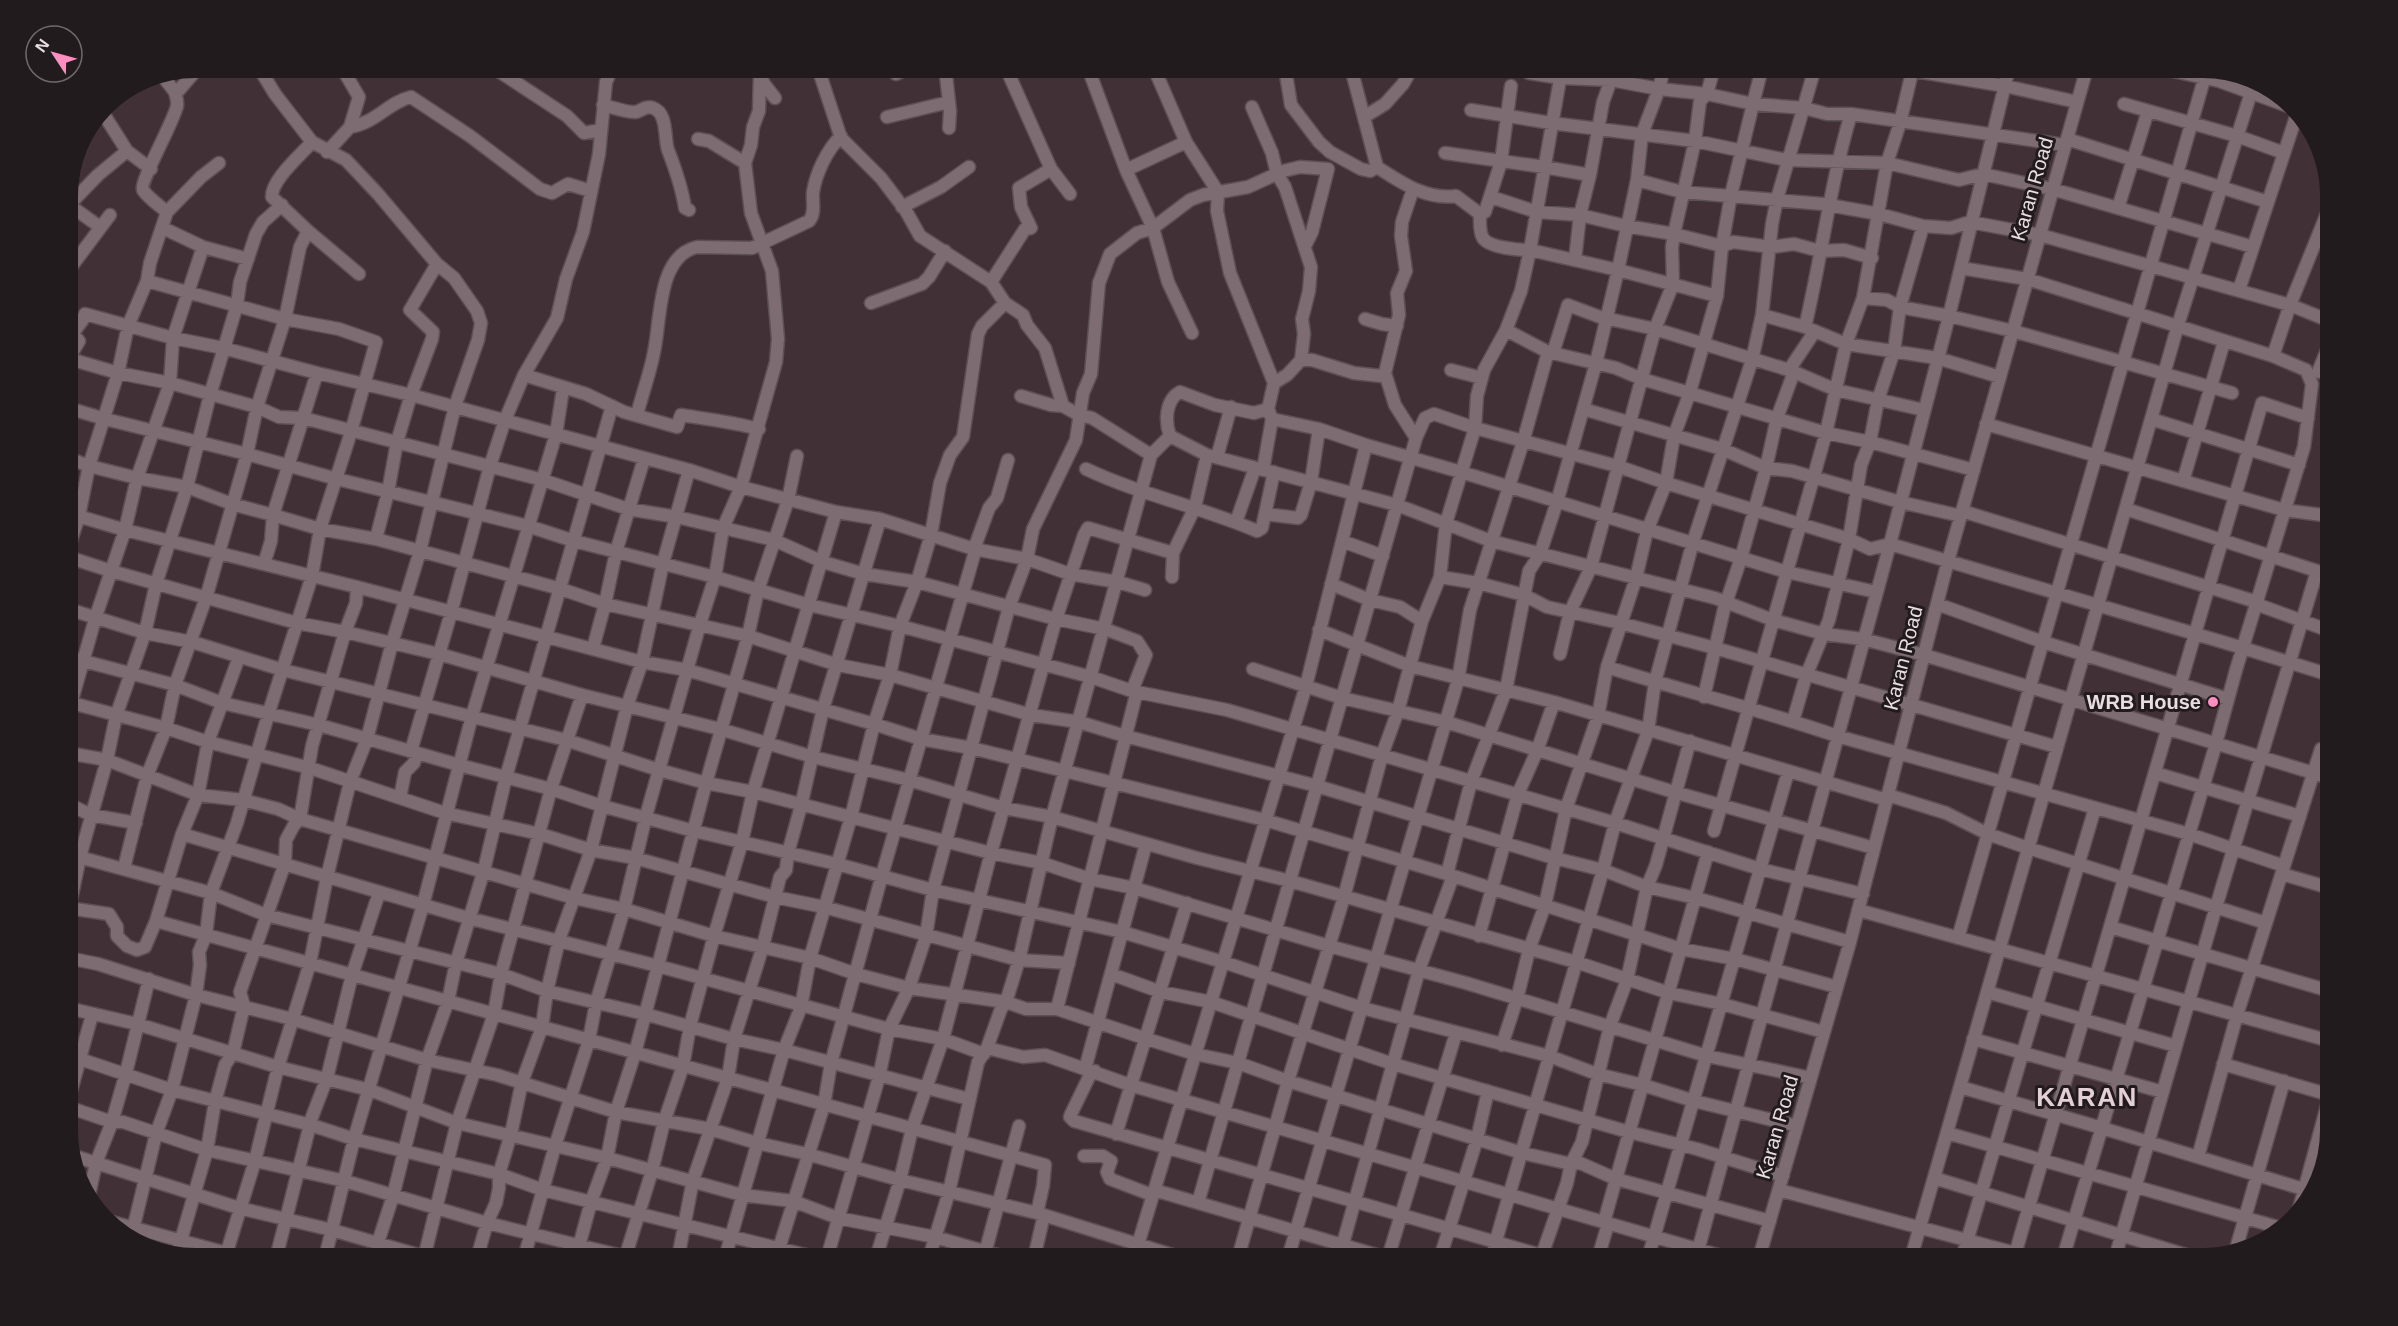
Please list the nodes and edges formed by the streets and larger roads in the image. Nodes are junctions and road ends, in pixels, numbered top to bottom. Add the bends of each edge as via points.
1 (189, 78) edge
2 (266, 78) edge
3 (348, 78) edge
4 (509, 78) edge
5 (608, 78) edge
6 (758, 78) edge
7 (761, 78) edge
8 (821, 78) edge
9 (946, 78) edge
10 (1010, 78) edge
11 (1092, 78) edge
12 (1158, 78) edge
13 (1287, 78) edge
14 (1354, 78) edge
15 (1406, 78) edge
16 (1561, 78) edge
17 (1610, 78) edge
18 (1624, 78) edge
19 (1662, 78) edge
20 (1711, 78) edge
21 (1760, 78) edge
22 (1812, 78) edge
23 (1911, 78) edge
24 (1964, 78) edge
25 (2007, 78) edge
26 (2084, 78) edge
27 (2205, 78) edge
28 (167, 81) edge
29 (1511, 86) dead end
30 (2005, 86) junction
31 (1659, 89) junction
32 (2252, 89) edge
33 (175, 92) junction
34 (1707, 94) junction
35 (775, 98) dead end
36 (949, 102) junction
37 (2077, 102) junction
38 (1753, 104) junction
39 (2124, 104) dead end
40 (603, 105) junction
41 (1252, 107) dead end
42 (1804, 108) junction
43 (1471, 110) dead end
44 (2148, 111) junction
45 (1851, 114) junction
46 (1507, 115) junction
47 (887, 117) dead end
48 (1364, 117) junction
49 (107, 119) edge
50 (2294, 122) edge
51 (1551, 123) junction
52 (1900, 123) junction
53 (2192, 123) junction
54 (350, 127) junction
55 (949, 128) dead end
56 (1599, 128) junction
57 (601, 130) junction
58 (1642, 134) junction
59 (1994, 135) junction
60 (841, 136) junction
61 (2237, 136) junction
62 (698, 139) dead end
63 (1695, 141) junction
64 (312, 142) junction
65 (1186, 142) junction
66 (2066, 142) junction
67 (1741, 150) junction
68 (128, 152) junction
69 (327, 152) junction
70 (1444, 153) dead end
71 (2284, 153) junction
72 (2133, 159) junction
73 (1787, 160) junction
74 (1837, 160) junction
75 (1501, 162) junction
76 (219, 163) dead end
77 (1887, 163) junction
78 (745, 164) junction
79 (969, 166) dead end
80 (1544, 166) junction
81 (1377, 167) junction
82 (151, 169) junction
83 (1051, 169) junction
84 (1126, 170) junction
85 (2177, 172) junction
86 (1277, 174) junction
87 (1983, 174) junction
88 (1590, 176) junction
89 (1637, 180) junction
90 (2222, 185) junction
91 (1413, 189) junction
92 (2052, 189) junction
93 (591, 191) junction
94 (1218, 192) junction
95 (1682, 192) junction
96 (1070, 194) dead end
97 (78, 195) edge
98 (1731, 195) junction
99 (1491, 197) junction
100 (1777, 199) junction
101 (2268, 202) junction
102 (282, 206) junction
103 (1829, 206) junction
104 (902, 207) junction
105 (2118, 208) junction
106 (689, 210) dead end
107 (78, 212) edge
108 (167, 212) junction
109 (1537, 212) junction
110 (1480, 214) junction
111 (1879, 214) junction
112 (110, 215) dead end
113 (1580, 216) junction
114 (2163, 221) junction
115 (1970, 222) junction
116 (1626, 226) junction
117 (1923, 226) junction
118 (100, 227) junction
119 (164, 228) junction
120 (1153, 228) junction
121 (308, 231) junction
122 (2320, 231) edge
123 (1674, 234) junction
124 (2207, 234) junction
125 (2040, 235) junction
126 (764, 242) junction
127 (1305, 246) junction
128 (1722, 246) junction
129 (203, 247) junction
130 (1771, 247) junction
131 (2253, 247) junction
132 (1530, 250) junction
133 (1820, 250) junction
134 (945, 251) junction
135 (78, 257) edge
136 (1872, 258) junction
137 (248, 259) junction
138 (1575, 260) junction
139 (437, 264) junction
140 (2151, 265) junction
141 (1960, 268) junction
142 (1618, 270) junction
143 (359, 274) dead end
144 (2193, 277) junction
145 (2027, 279) junction
146 (147, 281) junction
147 (991, 282) junction
148 (1673, 284) junction
149 (2239, 290) junction
150 (187, 292) junction
151 (1717, 296) junction
152 (1863, 298) junction
153 (871, 303) dead end
154 (1005, 303) junction
155 (237, 305) junction
156 (2290, 305) junction
157 (1900, 307) junction
158 (2137, 313) junction
159 (1762, 315) junction
160 (1949, 316) junction
161 (1608, 317) junction
162 (2320, 317) edge
163 (285, 319) junction
164 (1365, 319) dead end
165 (78, 324) edge
166 (2178, 325) junction
167 (128, 326) junction
168 (1397, 326) junction
169 (1655, 329) junction
170 (1810, 329) junction
171 (1506, 330) junction
172 (2013, 331) junction
173 (1192, 333) dead end
174 (173, 338) junction
175 (2224, 342) junction
176 (1846, 344) junction
177 (1702, 345) junction
178 (224, 348) junction
179 (1894, 351) junction
180 (1550, 353) junction
181 (2273, 356) junction
182 (1937, 358) junction
183 (273, 360) junction
184 (1301, 360) junction
185 (1752, 360) junction
186 (78, 362) edge
187 (2123, 362) junction
188 (1596, 363) junction
189 (1451, 370) dead end
190 (1791, 371) junction
191 (2318, 372) edge
192 (118, 373) junction
193 (317, 373) junction
194 (1385, 373) junction
195 (2165, 374) junction
196 (524, 375) junction
197 (2000, 377) junction
198 (1482, 378) junction
199 (1642, 379) junction
200 (170, 383) junction
201 (365, 383) junction
202 (1275, 383) junction
203 (2210, 387) junction
204 (563, 389) junction
205 (1836, 390) junction
206 (1690, 392) junction
207 (2232, 393) dead end
208 (210, 395) junction
209 (411, 395) junction
210 (1021, 396) dead end
211 (1878, 400) junction
212 (1735, 405) junction
213 (455, 406) junction
214 (612, 406) junction
215 (1063, 406) junction
216 (1231, 406) junction
217 (257, 407) junction
218 (1583, 409) junction
219 (1924, 410) junction
220 (78, 411) edge
221 (1270, 414) junction
222 (637, 415) junction
223 (1079, 415) junction
224 (303, 418) junction
225 (1777, 418) junction
226 (2308, 418) junction
227 (105, 419) junction
228 (2151, 419) junction
229 (505, 420) junction
230 (1629, 423) junction
231 (1986, 424) junction
232 (1475, 428) junction
233 (759, 429) junction
234 (1319, 429) junction
235 (152, 431) junction
236 (351, 432) junction
237 (1826, 433) junction
238 (2197, 433) junction
239 (556, 434) junction
240 (1170, 436) junction
241 (1674, 436) junction
242 (1416, 438) junction
243 (199, 442) junction
244 (398, 442) junction
245 (1523, 442) junction
246 (1870, 442) junction
247 (1366, 445) junction
248 (600, 446) junction
249 (1722, 449) junction
250 (2248, 449) junction
251 (444, 453) junction
252 (247, 454) junction
253 (1569, 454) junction
254 (1150, 455) junction
255 (1912, 455) junction
256 (798, 456) dead end
257 (1212, 456) junction
258 (2096, 456) junction
259 (1411, 458) junction
260 (644, 459) junction
261 (1008, 460) dead end
262 (78, 462) edge
263 (2298, 465) junction
264 (89, 466) junction
265 (490, 466) junction
266 (1617, 466) junction
267 (289, 467) junction
268 (1766, 468) junction
269 (2138, 468) junction
270 (1086, 469) dead end
271 (689, 470) junction
272 (1264, 470) junction
273 (1974, 470) junction
274 (1461, 472) junction
275 (137, 478) junction
276 (337, 479) junction
277 (1813, 479) junction
278 (543, 480) junction
279 (2183, 481) junction
280 (1311, 482) junction
281 (1666, 483) junction
282 (187, 487) junction
283 (741, 487) junction
284 (1508, 487) junction
285 (1857, 490) junction
286 (1141, 491) junction
287 (388, 492) junction
288 (1353, 494) junction
289 (1707, 495) junction
290 (2235, 496) junction
291 (588, 497) junction
292 (78, 499) edge
293 (788, 500) junction
294 (431, 502) junction
295 (1557, 502) junction
296 (1900, 502) junction
297 (232, 504) junction
298 (1397, 505) junction
299 (1195, 507) junction
300 (628, 509) junction
301 (1755, 509) junction
302 (2126, 509) junction
303 (2284, 510) junction
304 (836, 512) junction
305 (1961, 513) junction
306 (478, 514) junction
307 (1265, 514) junction
308 (273, 515) junction
309 (2320, 515) edge
310 (78, 516) edge
311 (677, 516) junction
312 (1603, 517) junction
313 (880, 519) junction
314 (1236, 522) junction
315 (1446, 523) junction
316 (1800, 523) junction
317 (528, 526) junction
318 (723, 528) junction
319 (320, 529) junction
320 (125, 530) junction
321 (1647, 531) junction
322 (931, 535) junction
323 (1849, 538) junction
324 (376, 539) junction
325 (774, 540) junction
326 (1129, 540) junction
327 (171, 541) junction
328 (574, 541) junction
329 (1342, 541) junction
330 (1491, 541) junction
331 (2222, 541) junction
332 (1693, 542) junction
333 (1890, 544) junction
334 (2071, 545) junction
335 (975, 548) junction
336 (420, 552) junction
337 (616, 552) junction
338 (217, 553) junction
339 (1173, 553) junction
340 (1540, 554) junction
341 (1383, 556) junction
342 (2271, 556) junction
343 (2112, 557) junction
344 (1742, 558) junction
345 (1027, 559) junction
346 (78, 560) edge
347 (1948, 561) junction
348 (823, 562) junction
349 (663, 563) junction
350 (264, 564) junction
351 (464, 564) junction
352 (1591, 567) junction
353 (111, 571) junction
354 (1787, 572) junction
355 (864, 574) junction
356 (1070, 574) junction
357 (312, 576) junction
358 (513, 576) junction
359 (715, 577) junction
360 (1172, 577) dead end
361 (1440, 577) junction
362 (1635, 578) junction
363 (917, 582) junction
364 (1118, 582) junction
365 (1839, 582) junction
366 (1478, 583) junction
367 (156, 584) junction
368 (1331, 584) junction
369 (357, 587) junction
370 (2208, 587) junction
371 (561, 589) junction
372 (1681, 589) junction
373 (758, 590) junction
374 (1145, 590) dead end
375 (962, 592) junction
376 (1876, 592) junction
377 (2057, 593) junction
378 (1524, 595) junction
379 (206, 598) junction
380 (404, 600) junction
381 (1370, 600) junction
382 (2257, 603) junction
383 (606, 604) junction
384 (1726, 604) junction
385 (1937, 604) junction
386 (809, 605) junction
387 (2098, 605) junction
388 (1009, 608) junction
389 (78, 612) edge
390 (1570, 612) junction
391 (451, 613) junction
392 (652, 614) junction
393 (853, 615) junction
394 (96, 616) junction
395 (1056, 619) junction
396 (1773, 620) junction
397 (2302, 620) junction
398 (1422, 621) junction
399 (1620, 623) junction
400 (297, 624) junction
401 (500, 624) junction
402 (700, 624) junction
403 (900, 626) junction
404 (2320, 627) edge
405 (1105, 629) junction
406 (1319, 630) junction
407 (345, 632) junction
408 (144, 633) junction
409 (2195, 633) junction
410 (1824, 634) junction
411 (748, 636) junction
412 (1667, 636) junction
413 (546, 637) junction
414 (1863, 639) junction
415 (948, 640) junction
416 (192, 642) junction
417 (2043, 642) junction
418 (392, 643) junction
419 (1358, 644) junction
420 (593, 648) junction
421 (1715, 648) junction
422 (2243, 648) junction
423 (793, 652) junction
424 (996, 653) junction
425 (439, 654) junction
426 (1560, 654) dead end
427 (2084, 654) junction
428 (1924, 655) junction
429 (239, 657) junction
430 (78, 659) edge
431 (84, 660) junction
432 (642, 662) junction
433 (1761, 662) junction
434 (2289, 662) junction
435 (838, 665) junction
436 (1044, 666) junction
437 (1410, 666) junction
438 (1607, 667) junction
439 (487, 669) junction
440 (1253, 669) dead end
441 (284, 670) junction
442 (687, 670) junction
443 (2320, 672) edge
444 (129, 673) junction
445 (890, 675) junction
446 (1806, 676) junction
447 (1091, 677) junction
448 (78, 678) edge
449 (331, 680) junction
450 (1458, 680) junction
451 (533, 681) junction
452 (1655, 682) junction
453 (2180, 684) junction
454 (175, 685) junction
455 (733, 685) junction
456 (1306, 686) junction
457 (2030, 687) junction
458 (936, 688) junction
459 (1850, 688) junction
460 (1506, 690) junction
461 (1134, 691) junction
462 (379, 692) junction
463 (582, 695) junction
464 (780, 696) junction
465 (1704, 697) junction
466 (1342, 698) junction
467 (2228, 699) junction
468 (2071, 700) junction
469 (983, 701) junction
470 (1554, 702) junction
471 (222, 703) junction
472 (424, 704) junction
473 (1911, 704) junction
474 (627, 706) junction
475 (78, 708) edge
476 (823, 709) junction
477 (1748, 710) junction
478 (1398, 711) junction
479 (268, 715) junction
480 (1031, 715) junction
481 (116, 716) junction
482 (472, 716) junction
483 (1598, 716) junction
484 (674, 717) junction
485 (1793, 721) junction
486 (1079, 722) junction
487 (1446, 722) junction
488 (874, 724) junction
489 (320, 725) junction
490 (166, 728) junction
491 (1293, 728) junction
492 (520, 729) junction
493 (720, 729) junction
494 (2167, 729) junction
495 (1648, 731) junction
496 (2016, 735) junction
497 (1125, 736) junction
498 (1490, 736) junction
499 (1838, 736) junction
500 (367, 739) junction
501 (1331, 739) junction
502 (566, 740) junction
503 (921, 740) junction
504 (1690, 741) junction
505 (208, 742) junction
506 (766, 742) junction
507 (2216, 743) junction
508 (2057, 747) junction
509 (971, 748) junction
510 (1537, 751) junction
511 (414, 752) junction
512 (1899, 752) junction
513 (78, 755) edge
514 (258, 755) junction
515 (615, 755) junction
516 (1382, 755) junction
517 (2320, 755) edge
518 (1735, 756) junction
519 (813, 757) junction
520 (2261, 757) junction
521 (107, 760) junction
522 (1018, 761) junction
523 (1581, 764) junction
524 (459, 765) junction
525 (310, 768) junction
526 (862, 768) junction
527 (659, 770) junction
528 (1432, 770) junction
529 (1065, 771) junction
530 (1788, 772) junction
531 (2155, 773) junction
532 (2314, 773) junction
533 (2320, 775) edge
534 (147, 776) junction
535 (1279, 776) junction
536 (506, 777) junction
537 (1632, 779) junction
538 (909, 780) junction
539 (350, 782) junction
540 (1471, 782) junction
541 (1825, 782) junction
542 (2003, 782) junction
543 (706, 783) junction
544 (1113, 785) junction
545 (1317, 786) junction
546 (2203, 787) junction
547 (551, 789) junction
548 (753, 792) junction
549 (1674, 792) junction
550 (2044, 793) junction
551 (1518, 794) junction
552 (198, 795) junction
553 (959, 795) junction
554 (1887, 797) junction
555 (400, 798) junction
556 (243, 800) junction
557 (1370, 800) junction
558 (2248, 800) junction
559 (1722, 804) junction
560 (602, 806) junction
561 (801, 806) junction
562 (1004, 808) junction
563 (2095, 808) junction
564 (78, 809) edge
565 (1566, 809) junction
566 (445, 813) junction
567 (91, 815) junction
568 (646, 816) junction
569 (1418, 816) junction
570 (2300, 816) junction
571 (851, 817) junction
572 (1052, 817) junction
573 (300, 819) junction
574 (1265, 820) junction
575 (1775, 820) junction
576 (2141, 821) junction
577 (136, 823) junction
578 (494, 823) junction
579 (1615, 823) junction
580 (897, 828) junction
581 (1459, 828) junction
582 (1812, 829) junction
583 (338, 830) junction
584 (694, 831) junction
585 (1101, 831) junction
586 (1714, 831) dead end
587 (1304, 833) junction
588 (182, 834) junction
589 (540, 834) junction
590 (1988, 834) junction
591 (2189, 834) junction
592 (1662, 838) junction
593 (742, 842) junction
594 (947, 842) junction
595 (1505, 843) junction
596 (1146, 844) junction
597 (78, 846) edge
598 (229, 848) junction
599 (1357, 848) junction
600 (1874, 848) junction
601 (2028, 848) junction
602 (2234, 849) junction
603 (591, 850) junction
604 (1708, 852) junction
605 (788, 853) junction
606 (991, 853) junction
607 (78, 857) edge
608 (435, 858) junction
609 (635, 858) junction
610 (1554, 858) junction
611 (1405, 861) junction
612 (285, 863) junction
613 (1042, 863) junction
614 (837, 864) junction
615 (2078, 864) junction
616 (124, 868) junction
617 (1761, 869) junction
618 (484, 870) junction
619 (1604, 870) junction
620 (2283, 870) junction
621 (683, 871) junction
622 (1250, 871) junction
623 (882, 875) junction
624 (1450, 875) junction
625 (327, 876) junction
626 (1799, 878) junction
627 (2124, 878) junction
628 (1090, 879) junction
629 (167, 880) junction
630 (1290, 881) junction
631 (527, 883) junction
632 (730, 884) junction
633 (2320, 884) edge
634 (1647, 887) junction
635 (1134, 888) junction
636 (1494, 888) junction
637 (933, 890) junction
638 (211, 893) junction
639 (379, 893) junction
640 (1863, 894) junction
641 (2171, 894) junction
642 (775, 897) junction
643 (1344, 897) junction
644 (574, 898) junction
645 (1696, 898) junction
646 (980, 901) junction
647 (1187, 903) junction
648 (423, 905) junction
649 (1545, 905) junction
650 (824, 907) junction
651 (2216, 907) junction
652 (624, 909) junction
653 (1391, 910) junction
654 (1858, 910) junction
655 (78, 911) edge
656 (1031, 911) junction
657 (1748, 914) junction
658 (266, 915) junction
659 (1236, 917) junction
660 (468, 918) junction
661 (1589, 918) junction
662 (870, 919) junction
663 (156, 921) junction
664 (1079, 921) junction
665 (669, 923) junction
666 (1437, 923) junction
667 (2266, 923) junction
668 (1786, 924) junction
669 (318, 927) junction
670 (2110, 927) junction
671 (514, 928) junction
672 (1276, 929) junction
673 (1122, 932) junction
674 (206, 935) junction
675 (1635, 935) junction
676 (714, 936) junction
677 (926, 936) junction
678 (1479, 936) junction
679 (365, 938) junction
680 (1958, 938) junction
681 (559, 940) junction
682 (2157, 941) junction
683 (1850, 942) junction
684 (763, 946) junction
685 (1329, 946) junction
686 (968, 947) junction
687 (257, 949) junction
688 (1173, 949) junction
689 (1681, 949) junction
690 (1999, 949) junction
691 (1529, 950) junction
692 (410, 951) junction
693 (2202, 954) junction
694 (609, 955) junction
695 (810, 958) junction
696 (1377, 958) junction
697 (1734, 959) junction
698 (78, 960) edge
699 (1019, 960) junction
700 (1223, 962) junction
701 (1576, 962) junction
702 (310, 963) junction
703 (456, 963) junction
704 (1069, 963) junction
705 (2049, 963) junction
706 (658, 966) junction
707 (2252, 968) junction
708 (1419, 970) junction
709 (1772, 971) junction
710 (501, 974) junction
711 (856, 974) junction
712 (1110, 974) junction
713 (352, 975) junction
714 (1263, 975) junction
715 (2096, 975) junction
716 (148, 979) junction
717 (704, 979) junction
718 (1627, 980) junction
719 (1837, 987) junction
720 (400, 988) junction
721 (909, 988) junction
722 (2143, 988) junction
723 (2320, 988) edge
724 (547, 991) junction
725 (749, 991) junction
726 (1161, 992) junction
727 (1316, 993) junction
728 (1669, 993) junction
729 (1987, 993) junction
730 (196, 995) junction
731 (955, 995) junction
732 (1517, 999) junction
733 (448, 1001) junction
734 (2189, 1001) junction
735 (1006, 1002) junction
736 (1210, 1002) junction
737 (596, 1003) junction
738 (1722, 1004) junction
739 (244, 1006) junction
740 (801, 1006) junction
741 (2036, 1006) junction
742 (1362, 1008) junction
743 (1057, 1009) junction
744 (78, 1011) edge
745 (1561, 1012) junction
746 (494, 1014) junction
747 (645, 1014) junction
748 (92, 1015) junction
749 (845, 1015) junction
750 (2237, 1015) junction
751 (1252, 1016) junction
752 (1761, 1016) junction
753 (1406, 1018) junction
754 (292, 1019) junction
755 (2083, 1020) junction
756 (137, 1023) junction
757 (1097, 1023) junction
758 (690, 1026) junction
759 (1610, 1026) junction
760 (542, 1027) junction
761 (889, 1029) junction
762 (1302, 1032) junction
763 (1824, 1032) junction
764 (337, 1033) junction
765 (1456, 1033) junction
766 (2130, 1033) junction
767 (2320, 1038) edge
768 (184, 1039) junction
769 (734, 1039) junction
770 (943, 1039) junction
771 (1147, 1039) junction
772 (1974, 1039) junction
773 (589, 1040) junction
774 (1655, 1040) junction
775 (1502, 1045) junction
776 (2176, 1046) junction
777 (381, 1047) junction
778 (78, 1048) edge
779 (1350, 1049) junction
780 (784, 1050) junction
781 (985, 1051) junction
782 (233, 1053) junction
783 (635, 1053) junction
784 (2022, 1053) junction
785 (1195, 1054) junction
786 (1549, 1056) junction
787 (1707, 1056) junction
788 (78, 1058) edge
789 (427, 1060) junction
790 (831, 1063) junction
791 (1238, 1063) junction
792 (1393, 1064) junction
793 (2223, 1064) junction
794 (683, 1066) junction
795 (1749, 1066) junction
796 (2070, 1066) junction
797 (278, 1067) junction
798 (475, 1069) junction
799 (1090, 1070) junction
800 (126, 1073) junction
801 (1596, 1074) junction
802 (879, 1077) junction
803 (327, 1078) junction
804 (728, 1078) junction
805 (1442, 1078) junction
806 (1811, 1078) junction
807 (2116, 1079) junction
808 (1288, 1081) junction
809 (522, 1082) junction
810 (2284, 1082) junction
811 (1643, 1084) junction
812 (1130, 1085) junction
813 (1960, 1087) junction
814 (927, 1088) junction
815 (172, 1090) junction
816 (370, 1090) junction
817 (774, 1091) junction
818 (1488, 1091) junction
819 (2163, 1092) junction
820 (2320, 1092) edge
821 (1336, 1096) junction
822 (569, 1099) junction
823 (969, 1099) junction
824 (1181, 1100) junction
825 (1694, 1101) junction
826 (2008, 1101) junction
827 (215, 1102) junction
828 (824, 1105) junction
829 (1534, 1105) junction
830 (415, 1107) junction
831 (1382, 1109) junction
832 (78, 1110) edge
833 (616, 1112) junction
834 (1224, 1112) junction
835 (265, 1113) junction
836 (1736, 1113) junction
837 (2056, 1114) junction
838 (867, 1117) junction
839 (1587, 1120) junction
840 (112, 1122) junction
841 (664, 1122) junction
842 (457, 1123) junction
843 (1428, 1124) junction
844 (311, 1125) junction
845 (1019, 1126) dead end
846 (1797, 1126) junction
847 (1275, 1127) junction
848 (2102, 1128) junction
849 (912, 1129) junction
850 (710, 1130) junction
851 (1629, 1132) junction
852 (1947, 1133) junction
853 (156, 1134) junction
854 (512, 1134) junction
855 (1116, 1134) junction
856 (1477, 1139) junction
857 (354, 1140) junction
858 (1323, 1141) junction
859 (959, 1142) junction
860 (2148, 1142) junction
861 (757, 1143) junction
862 (2319, 1143) edge
863 (555, 1146) junction
864 (1681, 1146) junction
865 (1995, 1147) junction
866 (1167, 1149) junction
867 (207, 1150) junction
868 (404, 1151) junction
869 (1522, 1153) junction
870 (807, 1154) junction
871 (1368, 1154) junction
872 (1011, 1156) junction
873 (1084, 1156) dead end
874 (2198, 1157) junction
875 (81, 1158) edge
876 (607, 1158) junction
877 (1723, 1158) junction
878 (2043, 1160) junction
879 (255, 1161) junction
880 (448, 1161) junction
881 (1210, 1161) junction
882 (96, 1163) junction
883 (1571, 1164) junction
884 (853, 1167) junction
885 (1415, 1167) junction
886 (300, 1170) junction
887 (2314, 1170) edge
888 (652, 1172) junction
889 (2088, 1173) junction
890 (499, 1174) junction
891 (2257, 1175) junction
892 (1261, 1176) junction
893 (1783, 1176) junction
894 (146, 1178) junction
895 (1934, 1178) junction
896 (1616, 1179) junction
897 (345, 1180) junction
898 (693, 1180) junction
899 (900, 1180) junction
900 (1463, 1182) junction
901 (91, 1185) edge
902 (2136, 1187) junction
903 (1309, 1189) junction
904 (2304, 1189) edge
905 (543, 1190) junction
906 (1779, 1190) junction
907 (949, 1192) junction
908 (194, 1193) junction
909 (1153, 1193) junction
910 (1667, 1193) junction
911 (1981, 1193) junction
912 (1508, 1194) junction
913 (393, 1196) junction
914 (742, 1196) junction
915 (793, 1201) junction
916 (591, 1202) junction
917 (1354, 1202) junction
918 (1198, 1203) junction
919 (998, 1204) junction
920 (1710, 1204) junction
921 (239, 1208) junction
922 (438, 1208) junction
923 (2029, 1208) junction
924 (1559, 1209) junction
925 (638, 1214) junction
926 (1040, 1214) junction
927 (1400, 1215) junction
928 (287, 1218) junction
929 (838, 1218) junction
930 (1250, 1218) junction
931 (2245, 1218) junction
932 (1770, 1221) junction
933 (2074, 1221) junction
934 (487, 1222) junction
935 (1606, 1223) junction
936 (684, 1224) junction
937 (2272, 1225) edge
938 (1919, 1227) junction
939 (885, 1228) junction
940 (1449, 1229) junction
941 (133, 1230) edge
942 (332, 1230) junction
943 (1296, 1232) junction
944 (532, 1233) junction
945 (140, 1234) edge
946 (2121, 1236) junction
947 (935, 1237) junction
948 (1655, 1237) junction
949 (731, 1238) junction
950 (1967, 1240) junction
951 (181, 1241) junction
952 (2238, 1242) edge
953 (377, 1243) junction
954 (1496, 1243) junction
955 (1138, 1245) junction
956 (1342, 1245) junction
957 (579, 1246) junction
958 (179, 1247) edge
959 (202, 1248) edge
960 (227, 1248) edge
961 (279, 1248) edge
962 (328, 1248) edge
963 (376, 1248) edge
964 (393, 1248) edge
965 (428, 1248) edge
966 (480, 1248) edge
967 (527, 1248) edge
968 (587, 1248) edge
969 (630, 1248) edge
970 (680, 1248) edge
971 (728, 1248) edge
972 (760, 1248) edge
973 (779, 1248) edge
974 (830, 1248) edge
975 (879, 1248) edge
976 (931, 1248) edge
977 (966, 1248) edge
978 (987, 1248) edge
979 (1035, 1248) edge
980 (1137, 1248) edge
981 (1148, 1248) edge
982 (1241, 1248) edge
983 (1291, 1248) edge
984 (1341, 1248) edge
985 (1352, 1248) edge
986 (1390, 1248) edge
987 (1443, 1248) edge
988 (1494, 1248) edge
989 (1512, 1248) edge
990 (1548, 1248) edge
991 (1600, 1248) edge
992 (1651, 1248) edge
993 (1682, 1248) edge
994 (1699, 1248) edge
995 (1762, 1248) edge
996 (1914, 1248) edge
997 (1965, 1248) edge
998 (1991, 1248) edge
999 (2017, 1248) edge
1000 (2066, 1248) edge
1001 (2118, 1248) edge
1002 (2162, 1248) edge

1 - 33 street
2 - 64 street
3 - 54 street via 358,97
4 - 57 street via 567,116 584,133
5 - 40 street
6 - 78 street via 759,111
7 - 35 street
8 - 60 street
9 - 36 street
10 - 83 street
11 - 84 street
12 - 65 street
13 - 81 street via 1291,105 1319,142 1361,169 1370,171
14 - 48 street
15 - 48 street via 1385,104
16 - 51 street
17 - 56 street
18 - 31 street
19 - 31 street
20 - 34 street
21 - 38 street
22 - 42 street
23 - 52 street
24 - 30 street
25 - 30 street
26 - 37 street, Karan Road
27 - 53 street
28 - 33 street
29 - 46 street
30 - 37 street
30 - 59 street
31 - 34 street
31 - 58 street
32 - 61 street
33 - 82 street via 178,103 155,151
34 - 38 street
34 - 63 street via 1700,101
36 - 47 street
36 - 55 street
37 - 66 street, Karan Road
38 - 42 street
38 - 67 street
39 - 44 street
40 - 57 street
40 - 106 street via 637,112 650,107 660,113 685,208
41 - 86 street
42 - 45 street via 1827,114
42 - 73 street
43 - 46 street
44 - 53 street
44 - 72 street
45 - 52 street
45 - 74 street
46 - 51 street
46 - 75 street
48 - 81 street
49 - 68 street
50 - 71 street
51 - 56 street
51 - 80 street
52 - 59 street
52 - 77 street
53 - 61 street
53 - 85 street
54 - 69 street
54 - 93 street via 364,124 411,97 540,189 552,193 568,184
56 - 58 street
56 - 88 street
57 - 93 street
58 - 63 street
58 - 89 street
59 - 66 street
59 - 87 street
60 - 104 street via 871,166
60 - 126 street via 830,149 813,190 811,219
61 - 71 street
61 - 90 street
62 - 78 street via 709,141
63 - 67 street
63 - 95 street
64 - 69 street
64 - 102 street via 272,192
65 - 84 street
65 - 94 street
66 - 72 street
66 - 92 street, Karan Road
67 - 73 street
67 - 98 street
68 - 82 street
68 - 97 street
69 - 139 street via 346,160
70 - 75 street
71 - 101 street
72 - 85 street
72 - 105 street
73 - 74 street
73 - 100 street
74 - 77 street
74 - 103 street
75 - 80 street
75 - 99 street
76 - 108 street
77 - 87 street via 1959,180
77 - 111 street
78 - 126 street via 751,213
79 - 104 street via 941,187
80 - 88 street
80 - 109 street
81 - 91 street
82 - 108 street via 142,189
83 - 96 street
83 - 147 street via 1019,188 1031,228 1025,229
84 - 120 street
85 - 90 street
85 - 114 street
86 - 94 street via 1248,187
86 - 127 street
86 - 127 street via 1300,167 1328,169
87 - 92 street
87 - 115 street
88 - 113 street
89 - 95 street
89 - 116 street
90 - 101 street
90 - 124 street
91 - 110 street via 1444,198 1456,196
91 - 168 street via 1402,222 1406,271 1397,293
92 - 105 street
92 - 125 street, Karan Road
93 - 196 street via 557,318
94 - 120 street via 1190,200
94 - 202 street via 1217,211 1230,273
95 - 98 street
95 - 123 street
98 - 100 street
98 - 128 street
99 - 109 street
99 - 110 street via 1485,212
100 - 103 street
100 - 130 street
101 - 131 street
102 - 121 street
102 - 137 street via 260,228
103 - 111 street
103 - 133 street
104 - 134 street via 920,236
105 - 114 street
107 - 118 street
108 - 119 street
109 - 113 street
109 - 132 street
110 - 132 street via 1484,240
111 - 117 street
111 - 136 street
112 - 118 street
113 - 116 street
113 - 138 street
114 - 124 street
114 - 140 street
115 - 117 street via 1951,228
115 - 125 street
115 - 141 street
116 - 123 street
116 - 142 street
117 - 157 street
118 - 135 street
119 - 129 street
119 - 146 street
120 - 173 street via 1168,282
120 - 223 street via 1137,233 1110,254 1105,264 1095,307 1091,374
121 - 143 street
121 - 163 street via 300,247
122 - 156 street
123 - 128 street
123 - 148 street
124 - 131 street
124 - 144 street
125 - 140 street
125 - 145 street, Karan Road
126 - 222 street via 745,249 697,247 677,258 658,308 655,350
126 - 233 street via 772,271 778,339
127 - 184 street via 1311,276 1302,319
128 - 130 street via 1733,242
128 - 151 street
129 - 137 street
129 - 150 street
130 - 133 street via 1794,244
130 - 159 street
131 - 149 street
132 - 138 street
132 - 171 street via 1521,291
133 - 136 street via 1844,249
133 - 170 street
134 - 147 street
134 - 153 street via 922,284
136 - 152 street
137 - 155 street
138 - 142 street
139 - 209 street via 410,310 433,332
139 - 213 street via 466,294 481,323
140 - 144 street
140 - 158 street
141 - 145 street
141 - 160 street
142 - 148 street
142 - 161 street
144 - 149 street
144 - 166 street
145 - 158 street
145 - 172 street, Karan Road
146 - 150 street
146 - 167 street
147 - 154 street
148 - 151 street
148 - 169 street
149 - 156 street
150 - 155 street
150 - 174 street
151 - 177 street
152 - 157 street via 1887,300
152 - 176 street
154 - 215 street via 1023,315 1045,348
154 - 322 street via 978,334 963,437 945,470
155 - 163 street
155 - 178 street
156 - 162 street
156 - 181 street
157 - 160 street
157 - 179 street
158 - 166 street
158 - 187 street
159 - 170 street
159 - 185 street
160 - 172 street
160 - 182 street
161 - 169 street
161 - 180 street via 1568,305
161 - 188 street
163 - 183 street
163 - 201 street via 339,329 376,342
164 - 168 street
165 - 167 street via 85,314
166 - 175 street
166 - 195 street
167 - 174 street
167 - 192 street
168 - 194 street
169 - 177 street
169 - 199 street
170 - 176 street
170 - 190 street
171 - 180 street
171 - 198 street
172 - 187 street
172 - 197 street, Karan Road
174 - 178 street
174 - 200 street
175 - 181 street
175 - 203 street
176 - 179 street
176 - 205 street
177 - 185 street
177 - 206 street
178 - 183 street
178 - 208 street
179 - 182 street
179 - 211 street
180 - 188 street
180 - 245 street
181 - 191 street
182 - 197 street
182 - 219 street
183 - 193 street
183 - 217 street
184 - 194 street via 1354,373
184 - 202 street
185 - 190 street
185 - 212 street
186 - 192 street
187 - 195 street
187 - 258 street
188 - 199 street
188 - 218 street
189 - 198 street
190 - 205 street
190 - 225 street
191 - 226 street via 2312,384
192 - 200 street
192 - 227 street
193 - 201 street
193 - 224 street
194 - 242 street via 1395,405
195 - 203 street
195 - 228 street
196 - 204 street
196 - 229 street
197 - 231 street, Karan Road
198 - 232 street
199 - 206 street
199 - 230 street
200 - 208 street
200 - 235 street
201 - 209 street
201 - 236 street
202 - 221 street
203 - 207 street
203 - 238 street
204 - 214 street
204 - 239 street
205 - 211 street
205 - 237 street
206 - 212 street
206 - 241 street
208 - 217 street
208 - 243 street
209 - 213 street
209 - 244 street
210 - 215 street
211 - 219 street
211 - 246 street
212 - 225 street
212 - 249 street
213 - 229 street
213 - 251 street
214 - 222 street
214 - 248 street
215 - 223 street
216 - 221 street
216 - 240 street via 1215,405 1180,392 1168,413
216 - 257 street
217 - 224 street via 279,417
217 - 252 street
218 - 230 street
218 - 253 street
219 - 255 street
220 - 227 street
221 - 234 street
221 - 272 street
222 - 233 street via 676,427 681,415
223 - 254 street via 1092,418
223 - 345 street via 1076,440 1033,529
224 - 236 street
224 - 267 street
225 - 237 street
225 - 268 street
226 - 250 street via 2262,403
226 - 263 street
227 - 235 street
227 - 264 street
228 - 238 street
228 - 269 street
229 - 239 street
229 - 265 street
230 - 241 street
230 - 266 street
231 - 258 street
231 - 273 street, Karan Road
232 - 242 street via 1434,414 1425,418
232 - 245 street
232 - 274 street
233 - 283 street
234 - 247 street
234 - 280 street
235 - 243 street
235 - 275 street
236 - 244 street
236 - 276 street
237 - 246 street
237 - 277 street
238 - 250 street
238 - 279 street
239 - 248 street
239 - 278 street
240 - 254 street
240 - 257 street
241 - 249 street
241 - 281 street
242 - 259 street
243 - 252 street
243 - 282 street
244 - 251 street
244 - 287 street
245 - 253 street
245 - 284 street
246 - 255 street
246 - 285 street
247 - 259 street
247 - 288 street
248 - 260 street
248 - 291 street
249 - 268 street
249 - 289 street
250 - 263 street
250 - 290 street
251 - 265 street
251 - 294 street
252 - 267 street
252 - 297 street
253 - 266 street
253 - 295 street
254 - 286 street
255 - 273 street
255 - 296 street
256 - 293 street
257 - 272 street
257 - 299 street
258 - 269 street
258 - 334 street
259 - 274 street
259 - 298 street
260 - 271 street
260 - 300 street
261 - 335 street via 997,498 989,508
262 - 264 street
263 - 303 street
264 - 275 street
264 - 292 street
265 - 278 street
265 - 306 street
266 - 281 street
266 - 312 street
267 - 276 street
267 - 308 street
268 - 277 street
268 - 301 street
269 - 279 street
269 - 302 street
270 - 286 street
271 - 283 street
271 - 311 street
272 - 280 street
272 - 307 street
272 - 314 street
273 - 305 street, Karan Road
274 - 284 street
274 - 315 street
275 - 282 street
275 - 320 street
276 - 287 street
276 - 319 street
277 - 285 street
277 - 316 street
278 - 291 street
278 - 317 street
279 - 290 street
280 - 288 street
280 - 307 street via 1298,518
281 - 289 street
281 - 321 street
282 - 297 street
282 - 327 street
283 - 293 street
283 - 318 street
284 - 295 street
284 - 330 street
285 - 296 street
285 - 323 street
286 - 299 street
286 - 326 street
287 - 294 street
287 - 324 street
288 - 298 street
288 - 329 street
289 - 301 street
289 - 332 street
290 - 303 street
290 - 331 street
291 - 300 street
291 - 328 street
293 - 304 street
293 - 325 street
294 - 306 street
294 - 336 street
295 - 312 street
295 - 340 street
296 - 305 street
296 - 333 street
297 - 308 street
297 - 338 street
298 - 315 street
298 - 341 street
299 - 314 street
299 - 339 street
300 - 311 street
300 - 337 street
301 - 316 street
301 - 344 street
302 - 331 street
302 - 343 street
303 - 309 street
303 - 342 street
304 - 313 street
304 - 348 street
305 - 334 street
305 - 347 street, Karan Road
306 - 317 street
306 - 351 street
307 - 314 street via 1259,531
308 - 319 street
308 - 350 street
310 - 320 street
311 - 318 street
311 - 349 street
312 - 321 street
312 - 352 street
313 - 322 street
313 - 355 street
315 - 330 street
315 - 361 street
316 - 323 street
316 - 354 street
317 - 328 street
317 - 358 street
318 - 325 street
318 - 359 street
319 - 324 street
319 - 357 street
320 - 327 street
320 - 353 street
321 - 332 street
321 - 362 street
322 - 335 street
322 - 363 street
323 - 333 street via 1870,549
323 - 365 street
324 - 336 street
325 - 348 street
325 - 373 street
326 - 339 street
326 - 356 street via 1088,528
326 - 364 street
327 - 338 street
327 - 367 street
328 - 337 street
328 - 371 street
329 - 341 street
329 - 368 street
330 - 340 street
330 - 366 street
331 - 342 street
331 - 370 street
332 - 344 street
332 - 372 street
333 - 347 street
333 - 376 street
334 - 343 street
334 - 377 street
335 - 345 street
335 - 375 street
336 - 351 street
336 - 380 street
337 - 349 street
337 - 383 street
338 - 350 street
338 - 379 street
339 - 360 street
340 - 352 street
340 - 378 street via 1529,571
341 - 381 street
342 - 382 street
342 - 397 street via 2317,571
343 - 370 street
343 - 387 street
344 - 354 street
344 - 384 street
345 - 356 street
345 - 388 street
346 - 353 street
347 - 377 street
347 - 385 street, Karan Road
348 - 355 street
348 - 386 street
349 - 359 street
349 - 392 street
350 - 357 street
351 - 358 street
351 - 391 street
352 - 362 street
352 - 390 street
353 - 367 street
353 - 394 street
354 - 365 street
354 - 396 street
355 - 363 street
355 - 393 street
356 - 364 street
356 - 395 street
357 - 369 street
357 - 400 street
358 - 371 street
358 - 401 street
359 - 373 street
359 - 402 street
361 - 366 street
361 - 398 street
362 - 372 street
362 - 399 street
363 - 375 street
363 - 403 street
364 - 374 street
364 - 405 street
365 - 376 street
365 - 410 street
366 - 378 street
366 - 450 street
367 - 379 street
367 - 408 street
368 - 381 street
368 - 406 street
369 - 380 street
369 - 407 street via 356,603
370 - 382 street
370 - 409 street
371 - 383 street
371 - 413 street
372 - 384 street
372 - 412 street
373 - 386 street
373 - 411 street
375 - 388 street
375 - 415 street
376 - 414 street
377 - 387 street
377 - 417 street
378 - 390 street via 1546,607
378 - 460 street
379 - 400 street
379 - 416 street
380 - 391 street
380 - 418 street
381 - 398 street via 1400,607
381 - 419 street
382 - 397 street
382 - 422 street
383 - 392 street
383 - 420 street
384 - 396 street
384 - 421 street
385 - 417 street
385 - 428 street, Karan Road
386 - 393 street
386 - 423 street
387 - 409 street
387 - 427 street
388 - 395 street
388 - 424 street
389 - 394 street
390 - 399 street
390 - 426 street
391 - 401 street
391 - 425 street
392 - 402 street
392 - 432 street
393 - 403 street
393 - 435 street
394 - 408 street
394 - 431 street
395 - 405 street
395 - 436 street
396 - 410 street
396 - 433 street
397 - 404 street
397 - 434 street
398 - 437 street
399 - 412 street
399 - 438 street
400 - 407 street
400 - 441 street
401 - 413 street
401 - 439 street
402 - 411 street
402 - 442 street
403 - 415 street
403 - 445 street
405 - 447 street
405 - 461 street via 1137,641 1146,655
406 - 419 street
406 - 456 street
407 - 418 street
407 - 449 street
408 - 416 street
408 - 444 street
409 - 422 street
409 - 453 street
410 - 414 street
410 - 446 street
411 - 423 street
411 - 455 street
412 - 421 street
412 - 452 street
413 - 420 street
413 - 451 street
414 - 428 street
414 - 459 street
415 - 424 street
415 - 458 street
416 - 429 street
416 - 454 street
417 - 427 street
417 - 457 street
418 - 425 street
418 - 462 street
419 - 437 street
419 - 466 street
420 - 432 street
421 - 433 street
421 - 465 street
422 - 434 street
422 - 467 street
423 - 435 street
423 - 464 street
424 - 436 street
424 - 469 street
425 - 439 street
425 - 472 street
427 - 453 street
427 - 468 street
428 - 457 street
428 - 473 street, Karan Road
429 - 441 street
429 - 471 street
430 - 431 street
431 - 444 street
431 - 448 street
432 - 442 street
432 - 474 street
433 - 446 street
433 - 477 street
434 - 443 street
434 - 520 street
435 - 445 street
435 - 476 street
436 - 447 street
436 - 480 street
437 - 450 street
437 - 478 street
438 - 452 street
438 - 483 street
439 - 451 street
439 - 482 street
440 - 456 street
441 - 449 street
441 - 479 street
442 - 455 street
442 - 484 street
444 - 454 street
444 - 481 street
445 - 458 street
445 - 488 street
446 - 459 street
446 - 485 street
447 - 461 street
447 - 486 street
449 - 462 street
449 - 489 street
450 - 460 street
450 - 487 street
451 - 463 street
451 - 492 street
452 - 465 street
452 - 495 street
453 - 467 street
453 - 494 street
454 - 471 street
454 - 490 street
455 - 464 street
455 - 493 street
456 - 466 street
456 - 491 street
457 - 468 street
457 - 496 street
458 - 469 street
458 - 503 street
459 - 473 street
459 - 499 street
460 - 470 street
460 - 498 street
461 - 491 street
461 - 497 street
462 - 472 street
462 - 500 street
463 - 474 street
463 - 502 street
464 - 476 street
464 - 506 street
465 - 477 street
466 - 478 street
466 - 501 street
467 - 507 street
468 - 494 street
468 - 508 street
469 - 480 street
469 - 509 street
470 - 483 street
470 - 510 street
471 - 479 street
471 - 505 street
472 - 482 street
472 - 511 street
473 - 496 street
473 - 512 street, Karan Road
474 - 484 street
474 - 515 street
475 - 481 street
476 - 488 street
476 - 519 street
477 - 485 street
477 - 518 street
478 - 487 street
478 - 516 street
479 - 489 street
479 - 514 street
480 - 486 street
480 - 522 street
481 - 490 street
481 - 521 street
482 - 492 street
482 - 524 street
483 - 495 street
483 - 523 street
484 - 493 street
484 - 527 street
485 - 499 street
486 - 497 street
486 - 529 street
487 - 498 street
487 - 528 street
488 - 503 street
488 - 526 street
489 - 500 street
489 - 525 street via 312,746
490 - 505 street
490 - 534 street
491 - 501 street
491 - 535 street
492 - 502 street
492 - 536 street
493 - 506 street
493 - 543 street
494 - 507 street
494 - 531 street
495 - 504 street
495 - 537 street
496 - 508 street
496 - 542 street
497 - 535 street
497 - 544 street
498 - 510 street
498 - 540 street
499 - 512 street
499 - 541 street
500 - 511 street
500 - 539 street
501 - 516 street
501 - 545 street
502 - 515 street
502 - 547 street
503 - 509 street
503 - 538 street
504 - 518 street
504 - 549 street
505 - 514 street
505 - 552 street
506 - 519 street
506 - 548 street
507 - 520 street
507 - 546 street
508 - 550 street
509 - 522 street
509 - 553 street
510 - 523 street
510 - 551 street
511 - 524 street
511 - 555 street via 414,763 405,771
512 - 542 street
512 - 554 street, Karan Road
513 - 521 street
514 - 525 street
514 - 556 street
515 - 527 street
515 - 560 street
516 - 528 street
516 - 557 street
517 - 532 street
518 - 530 street
518 - 559 street
519 - 526 street
519 - 561 street
520 - 532 street
520 - 558 street
521 - 534 street
521 - 567 street
522 - 529 street
522 - 562 street
523 - 537 street
523 - 565 street
524 - 536 street
524 - 566 street
525 - 539 street
525 - 573 street
526 - 538 street
526 - 571 street
527 - 543 street
527 - 568 street
528 - 540 street
528 - 569 street
529 - 544 street
529 - 572 street
530 - 541 street
530 - 575 street
531 - 546 street
531 - 576 street
532 - 533 street
532 - 570 street
534 - 552 street
534 - 577 street
535 - 545 street
535 - 574 street
536 - 547 street
536 - 578 street
537 - 549 street
537 - 579 street
538 - 553 street
538 - 580 street
539 - 555 street
539 - 583 street
540 - 551 street
540 - 581 street
541 - 554 street
541 - 582 street
542 - 550 street
542 - 590 street
543 - 548 street
543 - 584 street
544 - 574 street
544 - 585 street
545 - 557 street
545 - 587 street
546 - 558 street
546 - 591 street
547 - 560 street
547 - 589 street
548 - 561 street
548 - 593 street
549 - 559 street
549 - 592 street
550 - 563 street
550 - 601 street
551 - 565 street
551 - 595 street
552 - 556 street
552 - 588 street
553 - 562 street
553 - 594 street
554 - 590 street via 1946,813
554 - 600 street, Karan Road
555 - 566 street
556 - 573 street via 278,808
556 - 598 street
557 - 569 street
557 - 599 street
558 - 570 street
558 - 602 street
559 - 575 street
559 - 586 street
560 - 568 street
560 - 603 street
561 - 571 street
561 - 605 street
562 - 572 street
562 - 606 street
563 - 576 street
563 - 615 street
564 - 567 street
565 - 579 street
565 - 610 street
566 - 578 street
566 - 608 street
567 - 577 street
567 - 597 street
568 - 584 street
568 - 609 street
569 - 581 street
569 - 611 street
570 - 620 street
571 - 580 street
571 - 614 street
572 - 585 street
572 - 613 street
573 - 583 street
573 - 612 street via 286,840
574 - 587 street
574 - 622 street
575 - 582 street
575 - 617 street
576 - 591 street
576 - 627 street
577 - 616 street
578 - 589 street
578 - 618 street
579 - 592 street
579 - 619 street
580 - 594 street
580 - 623 street
581 - 595 street
581 - 624 street
582 - 600 street
582 - 626 street
583 - 608 street
583 - 625 street
584 - 593 street
584 - 621 street
585 - 596 street
585 - 628 street
587 - 599 street
587 - 630 street
588 - 598 street
588 - 629 street
589 - 603 street
589 - 631 street
590 - 601 street
590 - 680 street
591 - 602 street
591 - 641 street
592 - 604 street
592 - 634 street
593 - 605 street
593 - 632 street
594 - 606 street
594 - 637 street
595 - 610 street
595 - 636 street
596 - 622 street
596 - 635 street
598 - 612 street
598 - 638 street
599 - 611 street
599 - 643 street
600 - 640 street, Karan Road
601 - 615 street
601 - 690 street
602 - 620 street
602 - 651 street
603 - 609 street
603 - 644 street
604 - 617 street
604 - 645 street
605 - 614 street
605 - 642 street
606 - 613 street
606 - 646 street
607 - 616 street
608 - 618 street
608 - 648 street
609 - 621 street
609 - 652 street
610 - 619 street
610 - 649 street
611 - 624 street
611 - 653 street
612 - 625 street
612 - 658 street
613 - 628 street
613 - 656 street
614 - 623 street
614 - 650 street
615 - 627 street
615 - 705 street
616 - 629 street
617 - 626 street
617 - 657 street
618 - 631 street
618 - 660 street
619 - 634 street
619 - 661 street
620 - 633 street
620 - 667 street
621 - 632 street
621 - 665 street
622 - 630 street
622 - 659 street
623 - 637 street
623 - 662 street
624 - 636 street
624 - 666 street
625 - 639 street
625 - 669 street
626 - 640 street
626 - 668 street
627 - 641 street
627 - 670 street
628 - 635 street
628 - 664 street
629 - 638 street
629 - 663 street
630 - 643 street
630 - 672 street
631 - 644 street
631 - 671 street
632 - 642 street
632 - 676 street
634 - 645 street
634 - 675 street
635 - 647 street
635 - 673 street
636 - 649 street
636 - 678 street
637 - 646 street
637 - 677 street
638 - 658 street
638 - 674 street
639 - 648 street
639 - 679 street
640 - 654 street, Karan Road
641 - 651 street
641 - 682 street
642 - 650 street
642 - 684 street
643 - 653 street
643 - 685 street
644 - 652 street
644 - 681 street
645 - 657 street
645 - 689 street
646 - 656 street
646 - 686 street
647 - 659 street
647 - 688 street
648 - 660 street
648 - 692 street
649 - 661 street
649 - 691 street
650 - 662 street
650 - 695 street
651 - 667 street
651 - 693 street
652 - 665 street
652 - 694 street
653 - 666 street
653 - 696 street
654 - 680 street
654 - 683 street, Karan Road
655 - 663 street via 109,914 117,927 117,936 137,950 145,947
656 - 664 street
656 - 699 street
657 - 668 street
657 - 697 street
658 - 669 street
658 - 687 street
659 - 672 street
659 - 700 street
660 - 671 street
660 - 703 street
661 - 675 street
661 - 701 street
662 - 677 street
662 - 711 street
663 - 674 street
664 - 673 street
664 - 704 street
665 - 676 street
665 - 706 street
666 - 678 street
666 - 708 street
667 - 707 street
668 - 683 street
668 - 709 street
669 - 679 street
669 - 702 street
670 - 682 street
670 - 715 street
671 - 681 street
671 - 710 street
672 - 685 street
672 - 714 street
673 - 688 street
673 - 712 street
674 - 687 street
674 - 730 street via 199,952
675 - 689 street
675 - 718 street
676 - 684 street
676 - 717 street
677 - 686 street
677 - 721 street
678 - 691 street
679 - 692 street
679 - 713 street
680 - 690 street
681 - 694 street
681 - 724 street
682 - 693 street
682 - 722 street
683 - 719 street, Karan Road
684 - 695 street
684 - 725 street
685 - 696 street
685 - 727 street
686 - 699 street
686 - 731 street
687 - 702 street
687 - 739 street via 240,992
688 - 700 street
688 - 726 street
689 - 697 street
689 - 728 street
690 - 705 street
690 - 729 street
691 - 701 street
691 - 732 street
692 - 703 street
692 - 720 street
693 - 707 street
693 - 734 street
694 - 706 street
694 - 737 street
695 - 711 street
695 - 740 street
696 - 708 street
696 - 742 street
697 - 709 street
697 - 738 street
698 - 716 street
699 - 704 street
699 - 735 street
700 - 714 street
700 - 736 street
701 - 718 street
701 - 745 street
702 - 713 street
702 - 754 street
703 - 710 street
703 - 733 street
704 - 743 street
705 - 715 street
705 - 741 street
706 - 717 street
706 - 747 street
707 - 723 street
707 - 750 street
708 - 732 street
708 - 753 street
709 - 719 street
709 - 752 street
710 - 724 street
710 - 746 street
711 - 721 street
711 - 749 street
712 - 726 street
712 - 757 street
713 - 720 street
713 - 764 street
714 - 727 street
714 - 751 street
715 - 722 street
715 - 755 street
716 - 730 street
716 - 756 street
717 - 725 street
717 - 758 street
718 - 728 street
718 - 759 street
719 - 763 street, Karan Road
720 - 733 street
720 - 777 street
721 - 731 street
721 - 761 street
722 - 734 street
722 - 766 street
724 - 737 street
724 - 760 street
725 - 740 street
725 - 769 street
726 - 736 street
726 - 771 street
727 - 742 street
727 - 762 street
728 - 738 street
728 - 774 street
729 - 741 street
729 - 772 street
730 - 739 street
730 - 768 street
731 - 735 street
731 - 770 street
732 - 745 street
732 - 775 street
733 - 746 street
733 - 789 street
734 - 750 street
734 - 776 street
735 - 743 street via 1026,1009
735 - 781 street
736 - 751 street
736 - 785 street
737 - 747 street
737 - 773 street
738 - 752 street
738 - 787 street
739 - 754 street
739 - 782 street
740 - 749 street
740 - 780 street
741 - 755 street
741 - 784 street
742 - 753 street
742 - 779 street
743 - 757 street
744 - 748 street
745 - 759 street
745 - 786 street
746 - 760 street
746 - 798 street
747 - 758 street
747 - 783 street
748 - 756 street
748 - 778 street
749 - 761 street
749 - 790 street
750 - 767 street
750 - 793 street
751 - 762 street
751 - 791 street
752 - 763 street
752 - 795 street
753 - 765 street
753 - 792 street
754 - 764 street
754 - 797 street
755 - 766 street
755 - 796 street
756 - 768 street
756 - 800 street
757 - 771 street
757 - 799 street
758 - 769 street
758 - 794 street
759 - 774 street
759 - 801 street
760 - 773 street
760 - 809 street
761 - 770 street
761 - 802 street
762 - 779 street
762 - 808 street
763 - 806 street, Karan Road
764 - 777 street
764 - 803 street
765 - 775 street
765 - 805 street
766 - 776 street
766 - 807 street
768 - 782 street
768 - 815 street
769 - 780 street
769 - 804 street
770 - 781 street
770 - 814 street
771 - 785 street
771 - 812 street
772 - 784 street
772 - 813 street
773 - 783 street
773 - 822 street
774 - 787 street
774 - 811 street
775 - 786 street
776 - 819 street
777 - 789 street
777 - 816 street
779 - 792 street
779 - 821 street
780 - 790 street
780 - 817 street
781 - 799 street via 1023,1057 1046,1055
781 - 823 street via 978,1062
782 - 797 street
782 - 827 street via 225,1065
783 - 794 street
783 - 833 street
784 - 796 street
784 - 826 street
785 - 791 street
785 - 824 street
786 - 801 street
786 - 829 street
787 - 795 street
787 - 825 street
788 - 800 street
789 - 798 street
789 - 830 street
790 - 802 street
790 - 828 street
791 - 808 street
791 - 834 street
792 - 805 street
792 - 831 street
793 - 810 street
793 - 874 street
794 - 804 street
794 - 841 street
795 - 806 street
795 - 836 street
796 - 807 street
796 - 837 street
797 - 803 street
797 - 835 street
798 - 809 street
798 - 842 street
799 - 812 street
799 - 855 street via 1070,1117
800 - 815 street
800 - 840 street
801 - 811 street
801 - 839 street
802 - 814 street
802 - 838 street
803 - 816 street
803 - 844 street
804 - 817 street
804 - 850 street
805 - 818 street
805 - 843 street
806 - 846 street, Karan Road
807 - 819 street
807 - 848 street
808 - 821 street
808 - 847 street
809 - 822 street
809 - 854 street
810 - 820 street
810 - 891 street
811 - 825 street
811 - 851 street
812 - 824 street
812 - 855 street
813 - 826 street
813 - 852 street
814 - 823 street
814 - 849 street
815 - 827 street
815 - 853 street
816 - 830 street
816 - 857 street
817 - 828 street
817 - 861 street
818 - 829 street
818 - 856 street
819 - 860 street
821 - 831 street
821 - 858 street
822 - 833 street
822 - 863 street
823 - 859 street
824 - 834 street
824 - 866 street
825 - 836 street
825 - 864 street
826 - 837 street
826 - 865 street
827 - 835 street
827 - 867 street
828 - 838 street
828 - 870 street
829 - 839 street
829 - 869 street
830 - 842 street
830 - 868 street
831 - 843 street
831 - 871 street
832 - 840 street
833 - 841 street
833 - 876 street
834 - 847 street
834 - 881 street
835 - 844 street
835 - 879 street
836 - 846 street
836 - 877 street
837 - 848 street
837 - 878 street
838 - 849 street
838 - 884 street
839 - 851 street
839 - 883 street
840 - 853 street
840 - 882 street
841 - 850 street
841 - 888 street
842 - 854 street
842 - 880 street
843 - 856 street
843 - 885 street
844 - 857 street
844 - 886 street
845 - 872 street
846 - 893 street, Karan Road
847 - 858 street
847 - 892 street
848 - 860 street
848 - 889 street
849 - 859 street
849 - 899 street
850 - 861 street
850 - 898 street
851 - 864 street
851 - 896 street
852 - 865 street
852 - 895 street
853 - 867 street
853 - 894 street
854 - 863 street
854 - 890 street
855 - 866 street
856 - 869 street
856 - 900 street
857 - 868 street
857 - 897 street
858 - 871 street
858 - 903 street
859 - 872 street
859 - 907 street
860 - 874 street
860 - 902 street
861 - 870 street
861 - 914 street
862 - 887 street
863 - 876 street
863 - 905 street
864 - 877 street
864 - 910 street
865 - 878 street
865 - 911 street
866 - 881 street
866 - 909 street
867 - 879 street
867 - 908 street
868 - 880 street
868 - 913 street
869 - 883 street
869 - 912 street
870 - 884 street
870 - 915 street
871 - 885 street
871 - 917 street
872 - 919 street
872 - 926 street via 1045,1165
873 - 909 street via 1103,1156 1111,1161 1107,1172 1110,1179
874 - 891 street
875 - 882 street
876 - 888 street
876 - 916 street
877 - 893 street
877 - 920 street
878 - 889 street
878 - 923 street
879 - 886 street
879 - 921 street
880 - 890 street
880 - 922 street
881 - 892 street
881 - 918 street
882 - 894 street
882 - 901 street
883 - 896 street via 1580,1163
883 - 924 street
884 - 899 street
884 - 929 street
885 - 900 street
885 - 927 street
886 - 897 street
886 - 928 street
888 - 898 street
888 - 925 street
889 - 902 street
889 - 933 street
890 - 905 street
890 - 934 street via 496,1203
891 - 904 street
891 - 931 street
892 - 903 street
892 - 930 street
893 - 906 street, Karan Road
894 - 908 street
894 - 941 street
895 - 911 street
895 - 938 street
896 - 910 street
896 - 935 street
897 - 913 street
897 - 942 street
898 - 914 street
898 - 936 street
899 - 907 street
899 - 939 street
900 - 912 street
900 - 940 street
902 - 931 street
902 - 946 street
903 - 917 street
903 - 943 street
905 - 916 street
905 - 944 street
906 - 932 street, Karan Road
906 - 938 street
907 - 919 street
907 - 947 street
908 - 921 street
908 - 951 street
909 - 918 street
909 - 955 street
910 - 920 street
910 - 948 street
911 - 923 street
911 - 950 street
912 - 924 street
912 - 954 street
913 - 922 street
913 - 953 street
914 - 915 street
914 - 949 street
915 - 929 street
915 - 973 street
916 - 925 street
916 - 957 street
917 - 927 street
917 - 956 street
918 - 930 street
919 - 926 street
919 - 978 street
920 - 932 street
920 - 994 street
921 - 928 street
921 - 960 street
922 - 934 street
922 - 965 street
923 - 933 street
923 - 999 street
924 - 935 street
924 - 990 street
925 - 936 street
925 - 969 street
926 - 955 street
926 - 979 street
927 - 940 street
927 - 986 street
928 - 942 street
928 - 961 street
929 - 939 street
929 - 974 street
930 - 943 street
930 - 982 street
931 - 937 street
931 - 952 street
932 - 995 street, Karan Road
933 - 946 street
933 - 1000 street
934 - 944 street
934 - 966 street
935 - 948 street
935 - 991 street
936 - 949 street
936 - 970 street
938 - 950 street
938 - 996 street
939 - 947 street
939 - 975 street
940 - 954 street
940 - 987 street
942 - 953 street
942 - 962 street
943 - 956 street
943 - 983 street
944 - 957 street
944 - 967 street
945 - 951 street
946 - 1001 street
946 - 1002 street
947 - 976 street
947 - 977 street
948 - 992 street
948 - 993 street
949 - 971 street
949 - 972 street
950 - 997 street
950 - 998 street
951 - 958 street
951 - 959 street
953 - 963 street
953 - 964 street
954 - 988 street
954 - 989 street
955 - 980 street
955 - 981 street
956 - 984 street
956 - 985 street
957 - 968 street

